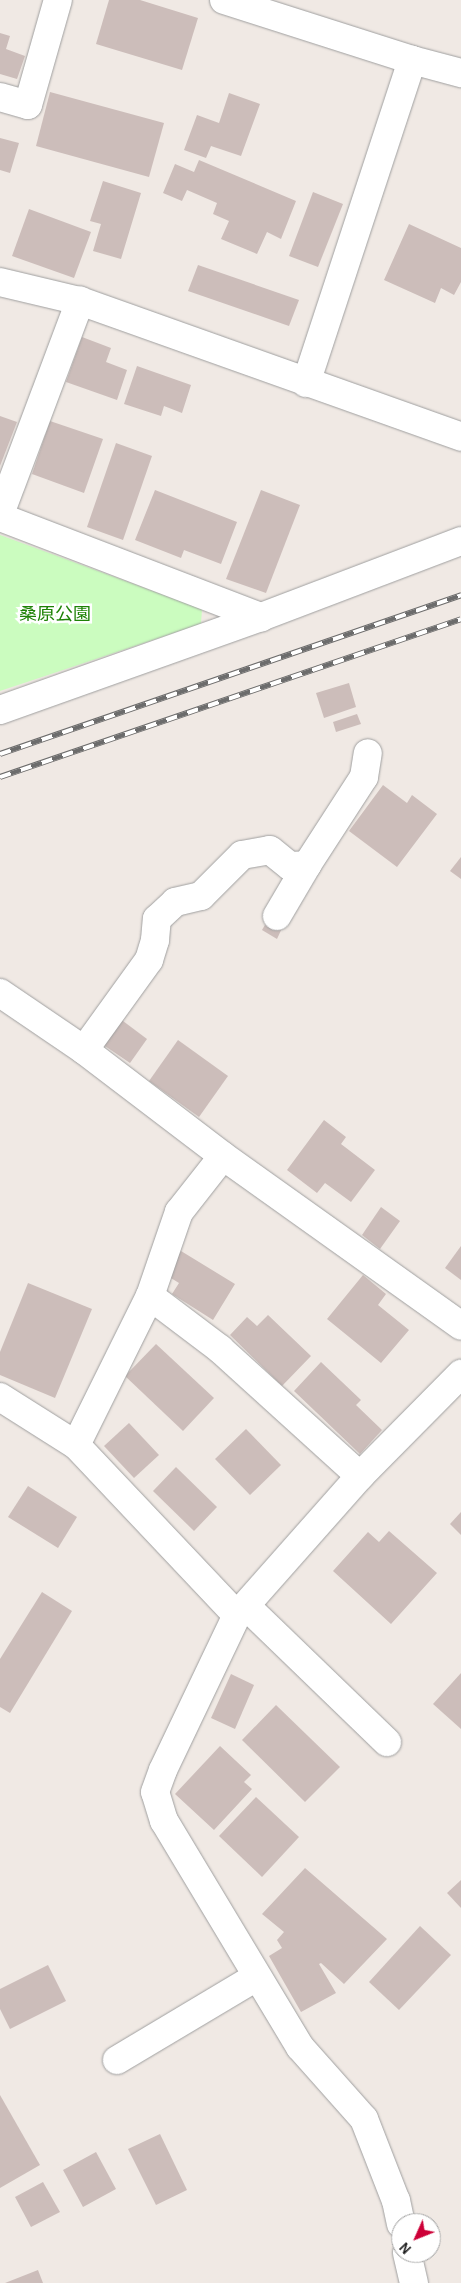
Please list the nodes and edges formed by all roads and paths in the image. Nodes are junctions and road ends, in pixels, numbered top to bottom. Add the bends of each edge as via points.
1 (58, 0) edge
2 (224, 0) edge
3 (412, 60) junction
4 (461, 73) edge
5 (0, 97) edge
6 (0, 282) edge
7 (80, 302) junction
8 (306, 383) junction
9 (461, 437) edge
10 (0, 516) edge
11 (461, 541) edge
12 (261, 617) junction
13 (0, 710) edge
14 (368, 753) dead end
15 (307, 865) junction
16 (278, 916) dead end
17 (0, 993) edge
18 (84, 1050) junction
19 (223, 1156) junction
20 (150, 1296) junction
21 (461, 1326) edge
22 (461, 1374) edge
23 (0, 1397) edge
24 (76, 1444) junction
25 (360, 1476) junction
26 (242, 1611) junction
27 (387, 1742) dead end
28 (256, 1977) junction
29 (117, 2060) dead end
30 (399, 2213) edge
31 (409, 2263) edge
32 (414, 2283) edge

1 - 5 street via 28,105
2 - 3 street
3 - 4 street
3 - 8 street
6 - 7 street
7 - 8 street
7 - 10 street
8 - 9 street
10 - 12 street
11 - 12 street
12 - 13 street
14 - 15 street via 364,777
15 - 16 street
15 - 18 street via 290,866 270,850 242,855 201,896 175,902 157,919 149,960
17 - 18 street
18 - 19 street
19 - 20 street via 179,1212
19 - 21 street
20 - 24 street
20 - 25 street via 220,1349
22 - 25 street
23 - 24 street
24 - 26 street
25 - 26 street
26 - 27 street
26 - 28 street via 155,1792 164,1821
28 - 29 street
28 - 30 street via 300,2047 364,2119
31 - 32 street

